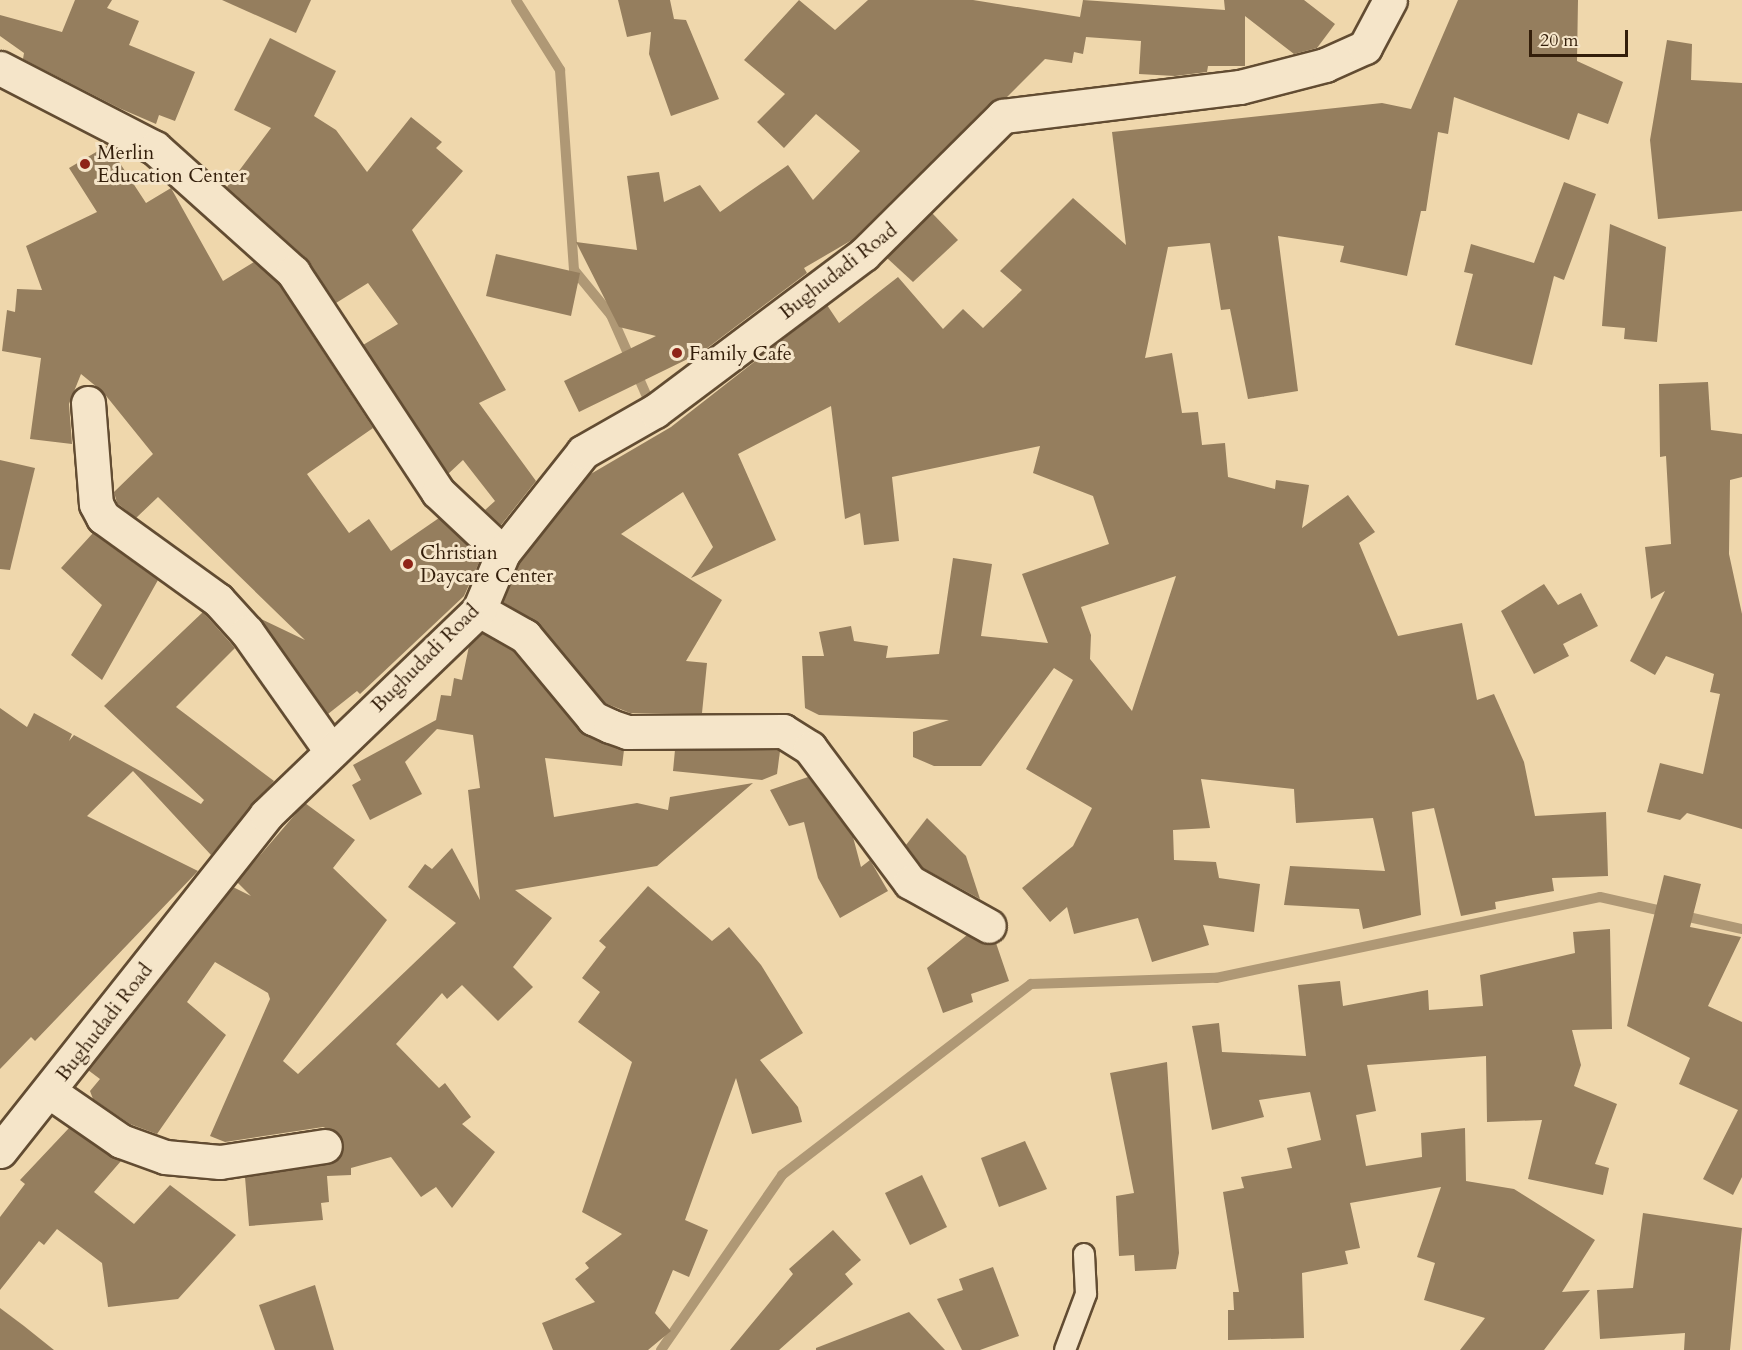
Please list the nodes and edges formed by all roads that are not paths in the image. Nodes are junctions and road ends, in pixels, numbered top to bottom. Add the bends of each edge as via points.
1 (1390, 0) edge
2 (0, 68) edge
3 (88, 403) dead end
4 (503, 553) junction
5 (479, 610) junction
6 (331, 751) junction
7 (989, 926) dead end
8 (50, 1092) junction
9 (325, 1146) dead end
10 (0, 1150) edge
11 (1084, 1254) dead end
12 (1065, 1350) edge

1 - 4 street, Bughudadi Road via 1365,47 1325,64 1240,87 1003,116 864,254 655,411 583,452
2 - 4 street via 155,148 293,272 438,492
3 - 6 street via 96,504 103,517 218,600 247,632
4 - 5 street, Bughudadi Road
5 - 6 street, Bughudadi Road
5 - 7 street via 525,636 593,718 610,726 627,732 783,731 810,748 910,882
6 - 8 street, Bughudadi Road via 266,815
8 - 9 street via 121,1141 165,1157 220,1162
8 - 10 street, Bughudadi Road
11 - 12 lane via 1086,1294

